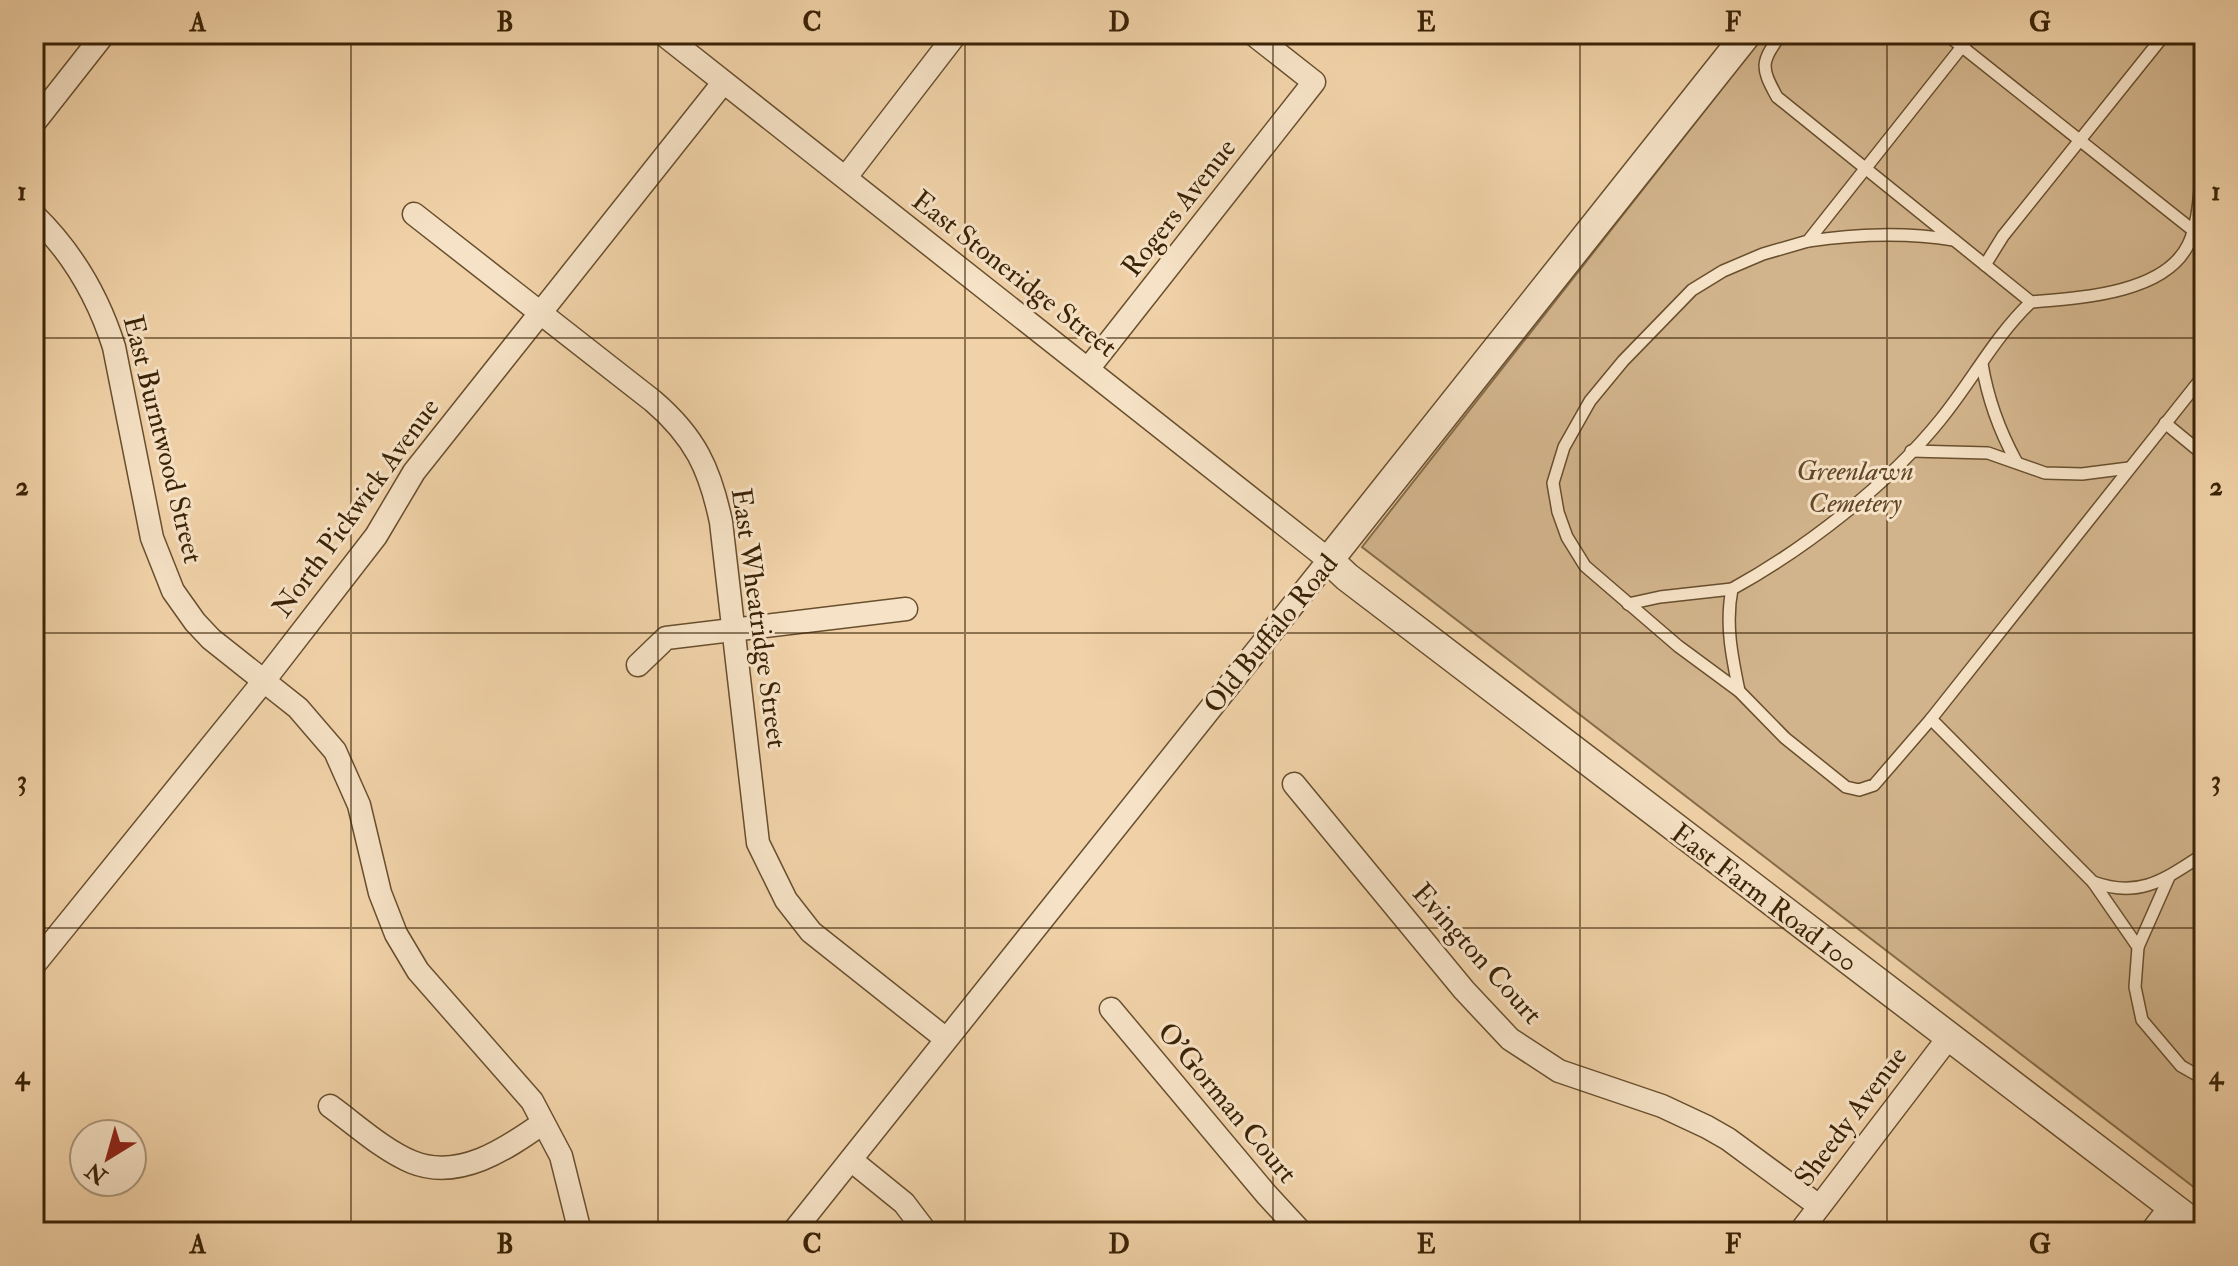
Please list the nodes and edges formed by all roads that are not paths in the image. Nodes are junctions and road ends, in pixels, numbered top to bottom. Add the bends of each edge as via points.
1 (104, 34) edge
2 (663, 34) edge
3 (956, 34) edge
4 (1253, 34) edge
5 (1747, 34) edge
6 (1781, 34) edge
7 (1946, 34) edge
8 (1972, 34) edge
9 (2165, 34) edge
10 (1962, 47) junction
11 (723, 83) junction
12 (34, 123) edge
13 (2079, 140) junction
14 (2204, 154) edge
15 (1865, 168) junction
16 (846, 177) junction
17 (414, 214) dead end
18 (34, 215) edge
19 (2192, 230) junction
20 (2204, 239) edge
21 (1808, 241) junction
22 (1954, 241) junction
23 (1985, 265) junction
24 (2031, 302) junction
25 (540, 312) junction
26 (1982, 364) junction
27 (1088, 369) junction
28 (2204, 375) edge
29 (2165, 423) junction
30 (1911, 451) junction
31 (2204, 455) edge
32 (2016, 461) junction
33 (2129, 468) junction
34 (1329, 560) junction
35 (1732, 589) junction
36 (1628, 604) junction
37 (906, 609) dead end
38 (733, 629) junction
39 (638, 665) dead end
40 (263, 682) junction
41 (1739, 691) junction
42 (1931, 719) junction
43 (1294, 784) dead end
44 (2204, 854) edge
45 (2169, 877) junction
46 (2093, 882) junction
47 (2138, 947) junction
48 (34, 965) edge
49 (1111, 1009) dead end
50 (1949, 1037) junction
51 (946, 1039) junction
52 (2204, 1079) edge
53 (330, 1106) dead end
54 (543, 1123) junction
55 (851, 1160) junction
56 (1819, 1206) junction
57 (2171, 1206) junction
58 (2204, 1231) edge
59 (580, 1232) edge
60 (793, 1232) edge
61 (926, 1232) edge
62 (1301, 1232) edge
63 (1800, 1232) edge
64 (2151, 1232) edge

1 - 12 street
2 - 11 street, East Stoneridge Street
3 - 16 street
4 - 27 street, Rogers Avenue via 1314,82
5 - 34 street, Old Buffalo Road
6 - 15 lane via 1767,54 1764,72 1777,97
7 - 10 lane
8 - 10 lane
9 - 13 lane
10 - 13 lane
10 - 15 lane
11 - 16 street, East Stoneridge Street
11 - 25 street, North Pickwick Avenue
13 - 19 lane
13 - 23 lane
14 - 19 lane
15 - 21 lane
15 - 22 lane
16 - 27 street, East Stoneridge Street
17 - 25 street, East Wheatridge Street
18 - 40 street, East Burntwood Street via 75,263 107,324 152,538 165,574 195,622
19 - 20 lane
19 - 24 lane via 2187,247 2162,275 2110,292
21 - 22 lane via 1914,234
21 - 36 lane via 1763,254 1692,290 1590,401 1564,447 1553,483 1567,537 1585,566
22 - 23 lane
23 - 24 lane
24 - 26 lane
25 - 38 street, East Wheatridge Street via 668,414 693,445 712,481 721,522
25 - 40 street, North Pickwick Avenue via 414,472 376,536
26 - 30 lane
26 - 32 lane via 1998,427
27 - 34 street, East Stoneridge Street
28 - 29 lane
29 - 31 lane
29 - 33 lane
30 - 32 lane via 1959,450
30 - 35 lane via 1788,557
32 - 33 lane via 2045,473
33 - 42 lane
34 - 50 street, East Farm Road 100
34 - 51 street, Old Buffalo Road
35 - 36 lane
35 - 41 lane via 1729,646
36 - 41 lane
37 - 38 street
38 - 39 street via 666,638
38 - 51 street, East Wheatridge Street via 758,843 776,882 811,932
40 - 48 street, North Pickwick Avenue
40 - 54 street, East Burntwood Street via 311,721 345,768 380,893 418,971 517,1082
41 - 42 lane via 1826,772 1859,790 1886,774
42 - 46 lane
43 - 56 street, Evington Court via 1510,1039 1559,1071 1707,1127
44 - 45 lane
45 - 46 lane via 2126,890
45 - 47 lane
46 - 47 lane
47 - 52 lane via 2135,987 2142,1020 2181,1066
49 - 62 street, O'Gorman Court
50 - 56 street, Sheedy Avenue
50 - 57 street, East Farm Road 100
51 - 55 street, Old Buffalo Road
53 - 54 street via 400,1156 436,1167 490,1156
54 - 59 street, East Burntwood Street via 561,1156
55 - 60 street, Old Buffalo Road
55 - 61 street via 904,1203
56 - 63 street, Sheedy Avenue
57 - 58 street, East Farm Road 100
57 - 64 street

